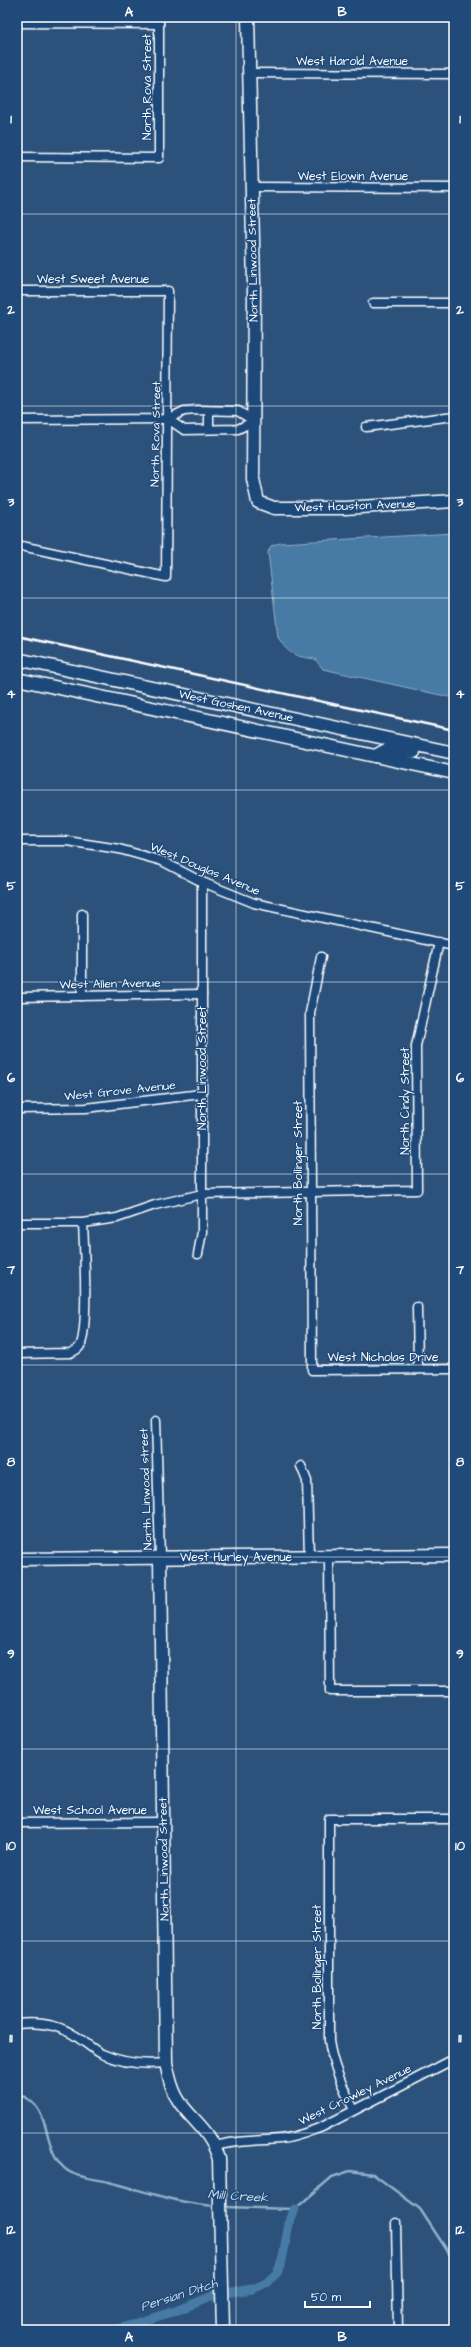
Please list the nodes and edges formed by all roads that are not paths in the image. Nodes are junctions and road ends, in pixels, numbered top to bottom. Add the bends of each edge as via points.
1 (248, 17) edge
2 (159, 20) edge
3 (17, 23) edge
4 (249, 73) junction
5 (454, 74) edge
6 (17, 157) edge
7 (252, 187) junction
8 (454, 188) edge
9 (17, 291) edge
10 (168, 291) joint
11 (373, 303) dead end
12 (454, 303) edge
13 (210, 411) junction
14 (454, 416) edge
15 (168, 419) junction
16 (17, 420) edge
17 (254, 421) junction
18 (366, 427) dead end
19 (209, 429) junction
20 (454, 500) edge
21 (258, 502) joint
22 (17, 545) edge
23 (17, 660) edge
24 (17, 679) edge
25 (454, 753) edge
26 (375, 756) junction
27 (454, 762) edge
28 (454, 773) edge
29 (17, 842) edge
30 (202, 882) junction
31 (82, 914) dead end
32 (439, 942) junction
33 (454, 946) edge
34 (321, 957) dead end
35 (202, 994) junction
36 (82, 996) junction
37 (17, 997) edge
38 (201, 1094) junction
39 (17, 1109) edge
40 (310, 1192) junction
41 (202, 1194) junction
42 (17, 1223) edge
43 (83, 1223) junction
44 (198, 1254) dead end
45 (417, 1307) dead end
46 (17, 1354) edge
47 (418, 1369) junction
48 (454, 1369) edge
49 (312, 1370) joint
50 (156, 1420) dead end
51 (301, 1466) dead end
52 (454, 1555) edge
53 (309, 1556) junction
54 (329, 1556) junction
55 (160, 1557) junction
56 (17, 1558) edge
57 (454, 1692) edge
58 (454, 1819) edge
59 (163, 1822) junction
60 (17, 1823) edge
61 (17, 2024) edge
62 (454, 2059) edge
63 (166, 2063) junction
64 (354, 2110) junction
65 (215, 2146) junction
66 (396, 2223) dead end
67 (223, 2330) edge
68 (398, 2330) edge

1 - 4 street, North Linwood Street
2 - 3 street
2 - 6 street, North Rova Street via 159,158
4 - 5 street, West Harold Avenue
4 - 7 street, North Linwood Street
7 - 8 street, West Elowin Avenue
7 - 17 street, North Linwood Street
9 - 10 street, West Sweet Avenue
10 - 15 street, North Rova Street
11 - 12 street
13 - 15 street via 184,411
13 - 17 street via 238,411
13 - 19 street
14 - 18 street
15 - 16 street
15 - 19 street via 184,430
15 - 22 street, North Rova Street via 166,577
17 - 19 street via 238,429
17 - 21 street, North Linwood Street via 253,479
20 - 21 street, West Houston Avenue via 345,508 274,508
23 - 25 street, West Goshen Avenue
24 - 26 street, West Goshen Avenue
26 - 27 street via 386,750 403,750
26 - 28 street, West Goshen Avenue
29 - 30 street, West Douglas Avenue via 67,841 119,849 162,861
30 - 32 street, West Douglas Avenue via 254,903
30 - 35 street, North Linwood Street
31 - 36 street
32 - 33 street, West Douglas Avenue
32 - 40 street, North Cindy Street via 416,1046 417,1190
34 - 40 street, North Bollinger Street via 310,1013
35 - 36 street, West Allen Avenue
35 - 38 street, North Linwood Street
36 - 37 street, West Allen Avenue
38 - 39 street, West Grove Avenue via 86,1108
38 - 41 street, North Linwood Street
40 - 41 street
40 - 49 street, North Bollinger Street
41 - 43 street via 155,1205 117,1218
41 - 44 street, North Linwood Street via 202,1232
42 - 43 street
43 - 46 street via 84,1309 81,1345 70,1353
45 - 47 street
47 - 48 street, West Nicholas Drive
47 - 49 street, West Nicholas Drive
50 - 55 street, North Linwood street
51 - 53 street via 307,1481
52 - 54 street, West Hurley Avenue
53 - 54 street, West Hurley Avenue
53 - 55 street, West Hurley Avenue
54 - 57 street via 330,1692
55 - 56 street, West Hurley Avenue
55 - 59 street, North Linwood Street
58 - 64 street, North Bollinger Street via 329,1819 330,2041 337,2076
59 - 60 street, West School Avenue
59 - 63 street, North Linwood Street
61 - 63 street via 44,2024 59,2028 102,2054 120,2061 140,2064
62 - 64 street, West Crowley Avenue
63 - 65 street, North Linwood Street via 173,2090 180,2103 208,2133
64 - 65 street, West Crowley Avenue via 300,2136 231,2142
65 - 67 street, North Linwood Street via 220,2159
66 - 68 street

